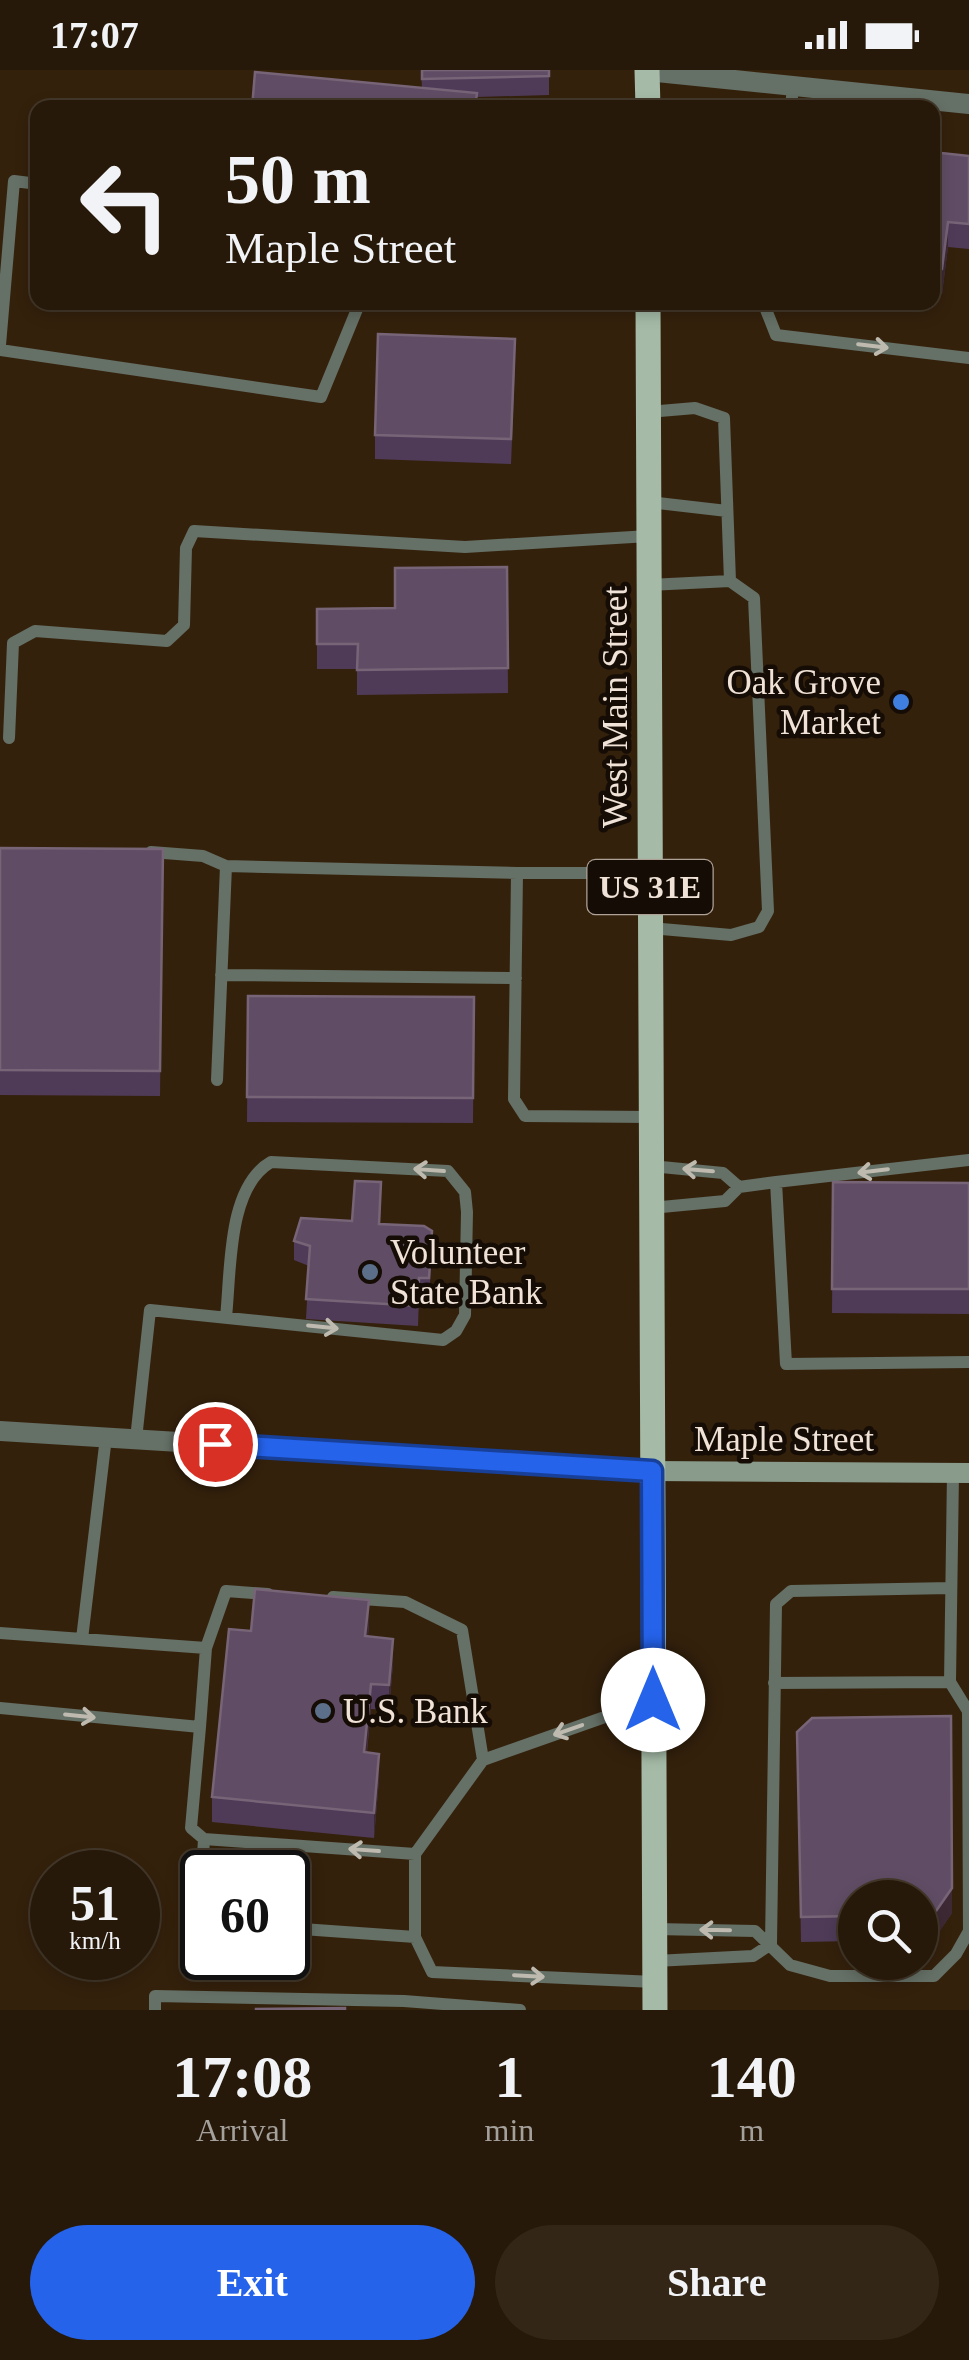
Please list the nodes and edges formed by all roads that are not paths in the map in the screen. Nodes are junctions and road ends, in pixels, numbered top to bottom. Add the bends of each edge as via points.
1 (648, 70) edge
2 (792, 97) edge
3 (648, 100) edge
4 (868, 100) edge
5 (940, 103) edge
6 (969, 104) edge
7 (30, 183) edge
8 (357, 310) edge
9 (648, 310) edge
10 (765, 310) edge
11 (0, 347) edge
12 (969, 358) edge
13 (648, 412) junction
14 (649, 502) junction
15 (727, 511) junction
16 (649, 536) junction
17 (730, 582) junction
18 (649, 586) junction
19 (9, 738) dead end
20 (138, 852) edge
21 (226, 866) junction
22 (650, 872) junction
23 (517, 873) junction
24 (650, 928) junction
25 (221, 975) junction
26 (516, 978) junction
27 (217, 1080) dead end
28 (651, 1117) junction
29 (969, 1160) edge
30 (651, 1166) junction
31 (776, 1182) junction
32 (739, 1187) junction
33 (651, 1208) junction
34 (226, 1318) junction
35 (969, 1362) edge
36 (0, 1431) edge
37 (106, 1437) junction
38 (136, 1439) junction
39 (652, 1471) junction
40 (961, 1472) edge
41 (952, 1588) junction
42 (286, 1595) edge
43 (326, 1597) edge
44 (0, 1632) edge
45 (82, 1639) junction
46 (206, 1648) junction
47 (950, 1682) junction
48 (774, 1683) junction
49 (653, 1700) junction
50 (0, 1708) edge
51 (200, 1726) junction
52 (483, 1760) junction
53 (204, 1839) junction
54 (203, 1850) edge
55 (415, 1854) junction
56 (655, 1929) junction
57 (310, 1930) edge
58 (415, 1937) junction
59 (771, 1944) junction
60 (655, 1971) junction
61 (235, 2004) edge
62 (404, 2006) edge
63 (492, 2009) edge
64 (156, 2010) edge
65 (520, 2010) edge
66 (656, 2010) edge

1 - 2 street
1 - 3 main road
2 - 4 street
5 - 6 street
7 - 11 lane via 14,182
8 - 11 lane via 321,397
9 - 13 main road, West Main Street / US 31E
10 -> 12 lane via 776,334
13 - 14 main road, West Main Street / US 31E
13 - 15 lane via 695,408 724,418
14 - 15 lane
14 - 16 main road, West Main Street / US 31E
15 - 17 lane
16 - 18 main road, West Main Street / US 31E
16 - 19 lane via 465,548 194,532 186,548 184,625 167,640 35,632 13,643
17 - 18 lane
17 - 24 lane via 754,598 768,911 759,927 731,935
18 - 22 main road, West Main Street / US 31E
20 - 21 lane via 178,852
21 - 23 lane
21 - 25 lane
22 - 23 lane
22 - 24 main road, West Main Street / US 31E
23 - 26 lane
24 - 28 main road, West Main Street / US 31E
25 - 26 lane
25 - 27 lane
26 - 28 lane via 514,1098 525,1116
28 - 30 main road, West Main Street / US 31E
29 -> 31 lane
32 -> 30 lane via 723,1172
30 - 33 main road, West Main Street / US 31E
31 - 32 lane
31 - 35 lane via 786,1364
32 - 33 lane via 725,1200
33 - 39 main road, West Main Street / US 31E
34 -> 34 lane via 443,1340 465,1315 464,1192 448,1171 271,1162 255,1171 237,1212
34 - 38 lane via 150,1310
36 - 37 street, Maple Street
37 - 38 street, Maple Street
37 - 45 lane
38 - 39 street, Maple Street
39 - 40 street, Maple Street
39 - 49 main road, US 31E
40 - 41 lane
41 - 47 lane
41 - 48 lane via 790,1591 776,1604
42 - 46 lane via 226,1591
43 - 52 lane via 405,1602 462,1630
44 - 45 lane
45 - 46 lane
46 - 51 lane
47 - 48 lane
47 - 59 lane via 968,1711 969,1932 956,1954 934,1976 830,1976 790,1966
48 - 59 lane
49 -> 52 lane
49 - 56 main road, US 31E
50 -> 51 lane
51 - 53 lane via 191,1828
52 - 55 lane
53 - 54 lane
55 -> 53 lane
55 - 58 lane
59 -> 56 lane via 755,1931
56 - 60 main road, US 31E
57 - 58 lane
58 -> 60 lane via 432,1972
59 - 60 lane via 753,1956
60 - 66 main road, US 31E
61 - 62 lane
61 - 64 lane via 155,1996
62 - 63 lane
63 - 65 lane

